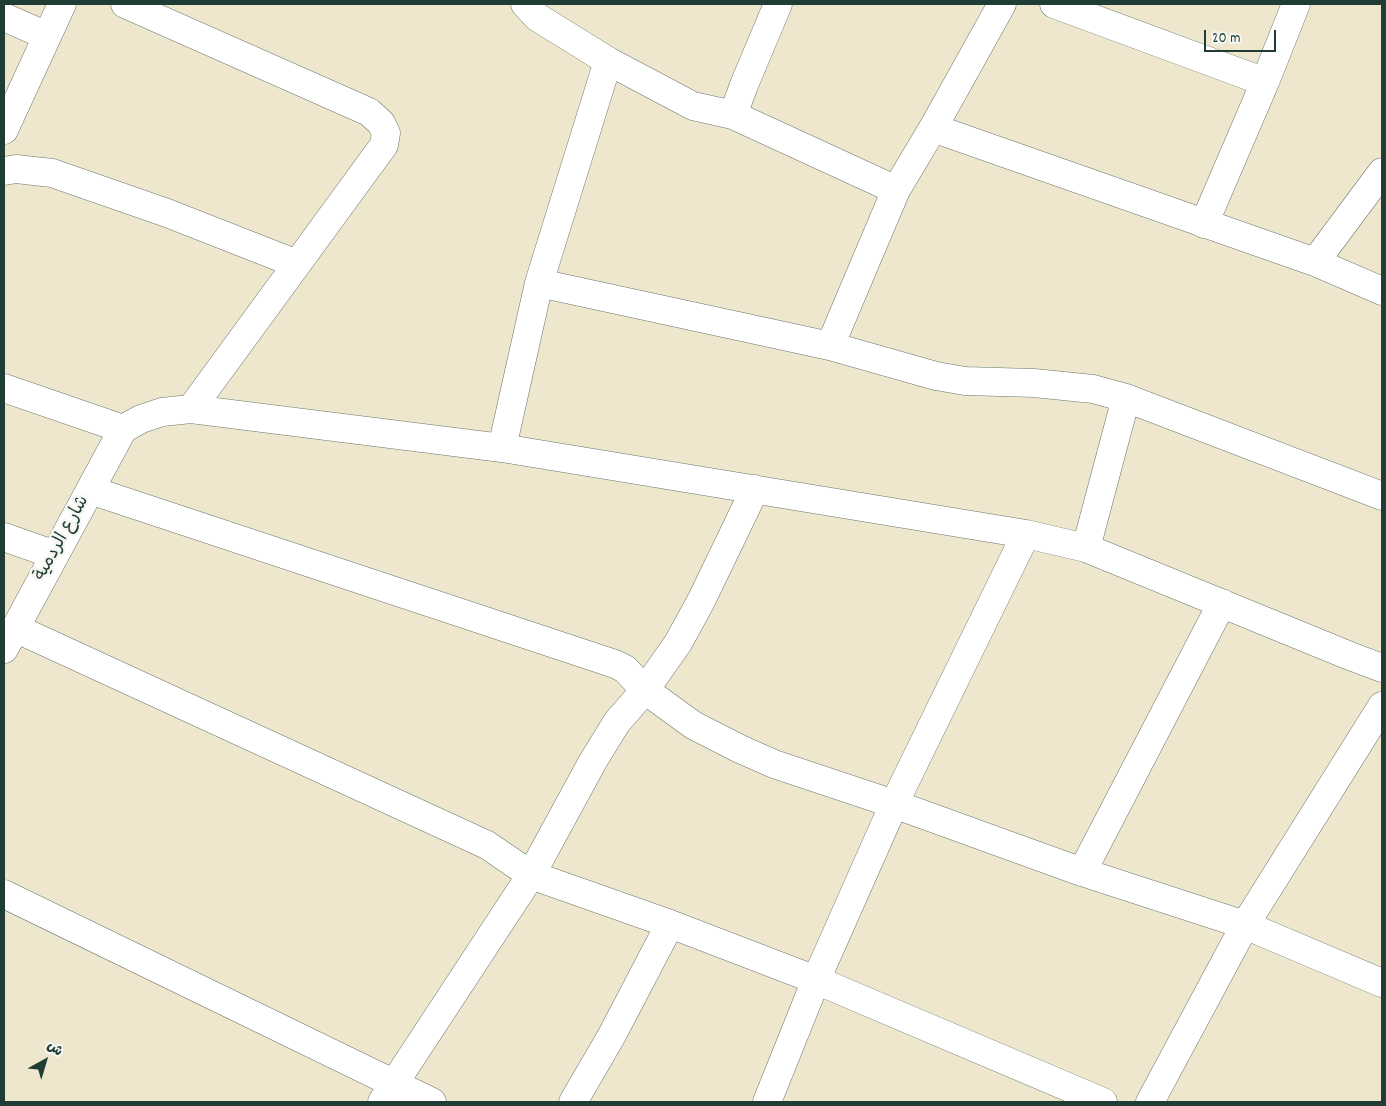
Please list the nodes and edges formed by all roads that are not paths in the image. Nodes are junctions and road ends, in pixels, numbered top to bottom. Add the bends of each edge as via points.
1 (62, 4) edge
2 (125, 4) edge
3 (525, 4) edge
4 (778, 4) edge
5 (1002, 4) edge
6 (1054, 4) edge
7 (1296, 4) edge
8 (4, 17) edge
9 (47, 36) junction
10 (608, 61) junction
11 (1265, 82) junction
12 (733, 115) junction
13 (933, 128) junction
14 (4, 130) edge
15 (4, 171) edge
16 (1382, 172) edge
17 (896, 190) junction
18 (1204, 224) junction
19 (1315, 262) junction
20 (297, 264) junction
21 (539, 283) junction
22 (1382, 291) edge
23 (830, 346) junction
24 (4, 388) edge
25 (1126, 398) junction
26 (191, 410) junction
27 (123, 429) junction
28 (502, 448) junction
29 (755, 489) junction
30 (90, 490) junction
31 (1382, 496) edge
32 (1026, 534) junction
33 (4, 536) edge
34 (1086, 548) junction
35 (55, 554) junction
36 (1222, 603) junction
37 (9, 638) edge
38 (1382, 668) edge
39 (645, 690) junction
40 (1382, 706) edge
41 (894, 804) junction
42 (1082, 872) junction
43 (531, 875) junction
44 (4, 894) edge
45 (670, 924) junction
46 (1245, 925) junction
47 (816, 980) junction
48 (1382, 983) edge
49 (389, 1093) edge
50 (432, 1102) edge
51 (573, 1102) edge
52 (767, 1102) edge
53 (1103, 1102) edge
54 (1150, 1102) edge

1 - 9 street
2 - 20 street via 369,112 381,123 386,133 384,145
3 - 10 street via 537,17
4 - 12 street
5 - 13 street
6 - 11 street
7 - 11 street
8 - 9 street
9 - 14 street
10 - 12 street via 693,106
10 - 21 street
11 - 18 street
12 - 17 street
13 - 17 street
13 - 18 street
15 - 20 street via 52,173 167,213
16 - 19 street
17 - 23 street
18 - 19 street
19 - 22 street
20 - 26 street
21 - 23 street
21 - 28 street
23 - 25 street via 936,376 965,381 1093,389
24 - 27 street
25 - 31 street
25 - 34 street
26 - 27 street via 162,412 141,418
26 - 28 street
27 - 30 street, شارع الردمية
28 - 29 street
29 - 32 street
29 - 39 street via 682,636
30 - 35 street, شارع الردمية
30 - 39 street via 615,664 625,669
32 - 34 street
32 - 41 street
33 - 35 street
34 - 36 street
35 - 37 street, شارع الردمية
36 - 38 street
36 - 42 street
37 - 43 street via 487,845
39 - 41 street via 693,725 740,749 774,764
39 - 43 street via 607,738
40 - 46 street
41 - 42 street
41 - 47 street
42 - 46 street
43 - 45 street
43 - 49 street
44 - 49 street
45 - 47 street
45 - 51 street
46 - 48 street
46 - 54 street
47 - 52 street
47 - 53 street
49 - 50 street

